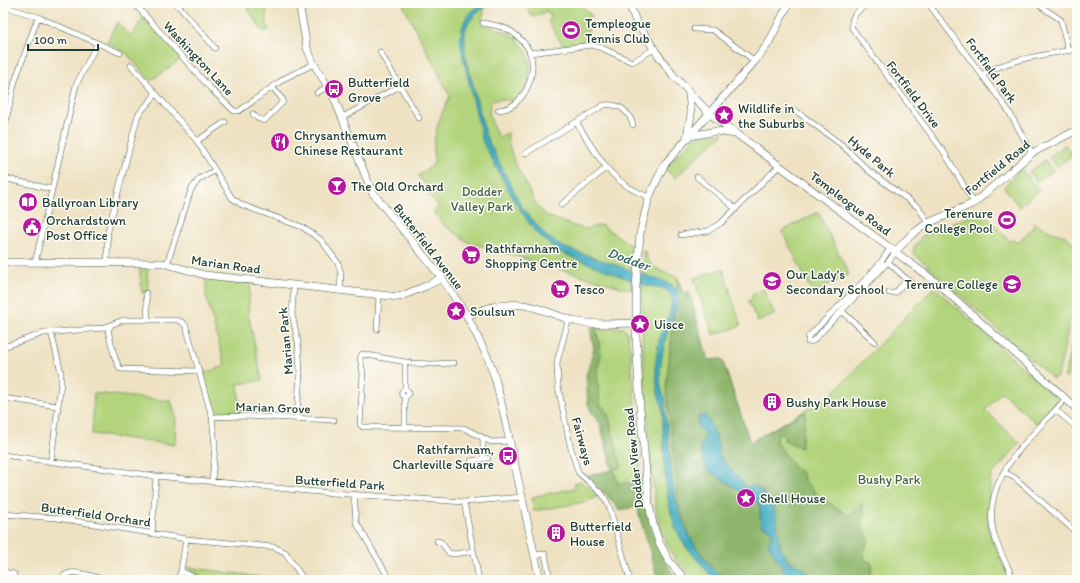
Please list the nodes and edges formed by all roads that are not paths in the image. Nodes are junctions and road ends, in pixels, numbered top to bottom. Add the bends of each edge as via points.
1 (134, 3) edge
2 (176, 3) edge
3 (299, 3) edge
4 (629, 3) edge
5 (790, 3) edge
6 (869, 3) edge
7 (928, 3) edge
8 (1036, 3) edge
9 (3, 6) edge
10 (38, 17) junction
11 (483, 23) dead end
12 (694, 29) dead end
13 (97, 44) junction
14 (215, 48) dead end
15 (1077, 49) edge
16 (654, 50) junction
17 (1068, 51) junction
18 (380, 52) dead end
19 (120, 53) dead end
20 (530, 53) junction
21 (756, 61) junction
22 (314, 64) junction
23 (132, 65) dead end
24 (982, 75) junction
25 (328, 86) junction
26 (400, 86) junction
27 (272, 87) junction
28 (688, 92) junction
29 (317, 93) dead end
30 (156, 94) junction
31 (498, 110) dead end
32 (796, 111) dead end
33 (253, 114) dead end
34 (710, 114) junction
35 (343, 117) junction
36 (419, 118) dead end
37 (225, 122) dead end
38 (576, 122) junction
39 (633, 124) dead end
40 (1077, 132) edge
41 (3, 134) edge
42 (739, 135) junction
43 (688, 138) junction
44 (197, 141) junction
45 (526, 153) dead end
46 (1032, 153) junction
47 (780, 165) junction
48 (606, 168) junction
49 (214, 172) junction
50 (697, 177) dead end
51 (3, 178) edge
52 (51, 189) junction
53 (648, 197) junction
54 (974, 203) junction
55 (561, 205) dead end
56 (736, 209) junction
57 (928, 224) junction
58 (681, 235) dead end
59 (893, 249) junction
60 (3, 262) edge
61 (107, 262) junction
62 (888, 262) junction
63 (35, 263) junction
64 (168, 264) junction
65 (442, 278) junction
66 (907, 280) junction
67 (912, 284) dead end
68 (294, 285) junction
69 (340, 290) junction
70 (146, 293) dead end
71 (889, 293) dead end
72 (379, 296) junction
73 (842, 311) junction
74 (467, 316) junction
75 (569, 318) junction
76 (148, 319) junction
77 (636, 323) junction
78 (110, 327) junction
79 (377, 329) dead end
80 (51, 332) junction
81 (875, 342) dead end
82 (3, 347) edge
83 (405, 362) junction
84 (454, 363) dead end
85 (199, 371) junction
86 (3, 398) edge
87 (1065, 399) junction
88 (58, 406) junction
89 (1077, 409) edge
90 (1056, 410) junction
91 (212, 417) junction
92 (297, 418) junction
93 (334, 420) dead end
94 (405, 428) junction
95 (1077, 428) edge
96 (483, 438) junction
97 (510, 441) junction
98 (3, 455) edge
99 (471, 460) dead end
100 (52, 461) junction
101 (1004, 472) junction
102 (156, 476) junction
103 (212, 482) junction
104 (354, 494) junction
105 (522, 497) junction
106 (464, 502) junction
107 (3, 514) edge
108 (1077, 533) edge
109 (152, 534) junction
110 (186, 539) junction
111 (437, 541) dead end
112 (473, 551) junction
113 (534, 555) junction
114 (181, 571) junction
115 (3, 572) edge
116 (549, 574) dead end
117 (13, 580) edge
118 (61, 580) edge
119 (106, 580) edge
120 (178, 580) edge
121 (199, 580) edge
122 (304, 580) edge
123 (390, 580) edge
124 (479, 580) edge
125 (540, 580) edge
126 (630, 580) edge
127 (685, 580) edge
128 (1014, 580) edge

1 - 27 street, Washington Lane via 234,111 239,111
2 - 14 street
3 - 22 main road, Butterfield Avenue via 304,36
4 - 16 main road, Templeogue Road via 635,19
5 - 21 main road, Dodder View Road
6 - 54 street, Fortfield Drive via 855,14 852,28 944,152
7 - 24 street, Fortfield Park
8 - 17 street via 1061,20
9 - 10 street
10 - 13 street
10 - 41 street via 15,81
11 - 20 street via 511,31
12 - 21 street via 713,30
13 - 19 street
13 - 52 street via 76,85
15 - 17 street
16 - 20 street via 632,62 592,45
16 - 28 main road, Templeogue Road
17 - 24 street via 1013,62
18 - 26 street
20 - 31 street via 531,79 527,90 515,103
21 - 34 main road, Dodder View Road
22 - 25 main road, Butterfield Avenue
22 - 27 street, Washington Lane
23 - 30 street
24 - 46 street, Fortfield Park via 1008,110
25 - 29 street
25 - 35 main road, Butterfield Avenue
26 - 35 street
26 - 36 street
27 - 33 street via 283,102 264,121
28 - 34 main road, Templeogue Road
28 - 43 main road via 691,115
30 - 44 street
30 - 61 street via 138,115 108,231
32 - 57 street, Hyde Park via 919,208
34 - 42 main road, Templeogue Road
34 - 43 main road, Dodder View Road
35 - 65 main road, Butterfield Avenue via 372,192
37 - 44 street
38 - 39 street via 604,105 611,104 622,108 631,117
38 - 45 street
38 - 48 street
40 - 46 main road, Fortfield Road
42 - 43 main road via 718,131
42 - 47 main road, Templeogue Road
43 - 53 main road, Dodder View Road via 664,165
44 - 49 street
46 - 54 main road, Fortfield Road
47 - 56 street
47 - 59 main road, Templeogue Road
48 - 53 street via 630,189
48 - 55 street
49 - 64 street via 200,179 190,190
49 - 69 street via 232,198 242,205 302,227 321,240 338,263 341,274
50 - 56 street
51 - 52 street
52 - 63 street
53 - 77 main road, Dodder View Road via 641,225
54 - 57 main road, Fortfield Road
56 - 58 street via 722,223 708,231
57 - 59 main road, Fortfield Road
59 - 62 street
59 - 73 street via 808,337 808,342 813,342
59 - 87 main road, Templeogue Road via 937,283
60 - 63 main road, Marian Road
61 - 63 main road, Marian Road
61 - 64 main road, Marian Road
62 - 66 street
62 - 73 street
64 - 68 main road, Marian Road via 202,274
65 - 72 main road, Marian Road via 399,297
65 - 74 main road, Butterfield Avenue
66 - 67 street
66 - 71 street via 894,293
68 - 69 main road, Marian Road
68 - 92 street, Marian Park via 292,314 298,342 300,371
69 - 72 main road, Marian Road
70 - 76 street
72 - 79 street
73 - 81 street
74 - 75 main road via 511,303 535,306
74 - 97 main road, Butterfield Avenue via 495,378
75 - 77 main road via 600,324
75 - 126 street, Fairways via 557,362 558,386 570,445 578,472 603,495 609,506
76 - 78 street via 123,320
76 - 85 street via 182,322 186,326
77 - 127 main road, Dodder View Road via 640,408 650,511 655,533 663,551
78 - 80 street
78 - 85 street via 108,331 114,358 120,369
80 - 82 street
80 - 88 street via 61,372 61,398
83 - 84 street
83 - 94 street via 405,390 402,393 405,396
83 - 94 street via 362,354 359,422 363,427
85 - 91 street
86 - 88 street
87 - 89 main road, Templeogue Road
87 - 90 street
88 - 100 street
90 - 95 street
90 - 101 street via 1011,460
91 - 92 street, Marian Grove
91 - 103 street via 215,446
92 - 93 street, Marian Grove
94 - 96 street via 464,428
96 - 97 street
96 - 99 street via 486,458
97 - 105 main road, Butterfield Avenue
98 - 100 street, Butterfield Park
100 - 102 street, Butterfield Park
101 - 108 street via 1015,478
101 - 128 street via 993,496 993,528 996,541
102 - 103 street, Butterfield Park
102 - 109 street
103 - 104 street, Butterfield Park
104 - 106 street, Butterfield Park
104 - 123 street via 356,522
105 - 106 street, Butterfield Park
105 - 113 main road, Butterfield Avenue
106 - 112 street
107 - 109 street, Butterfield Orchard via 57,518
109 - 110 street, Butterfield Orchard
110 - 114 street
110 - 122 street, Butterfield Orchard via 274,547 285,552
111 - 112 street via 441,542 449,553
112 - 124 street
113 - 116 street via 545,554
113 - 125 main road, Butterfield Avenue
114 - 120 street
114 - 121 street
115 - 117 street via 14,574
118 - 119 street via 66,574 73,572

